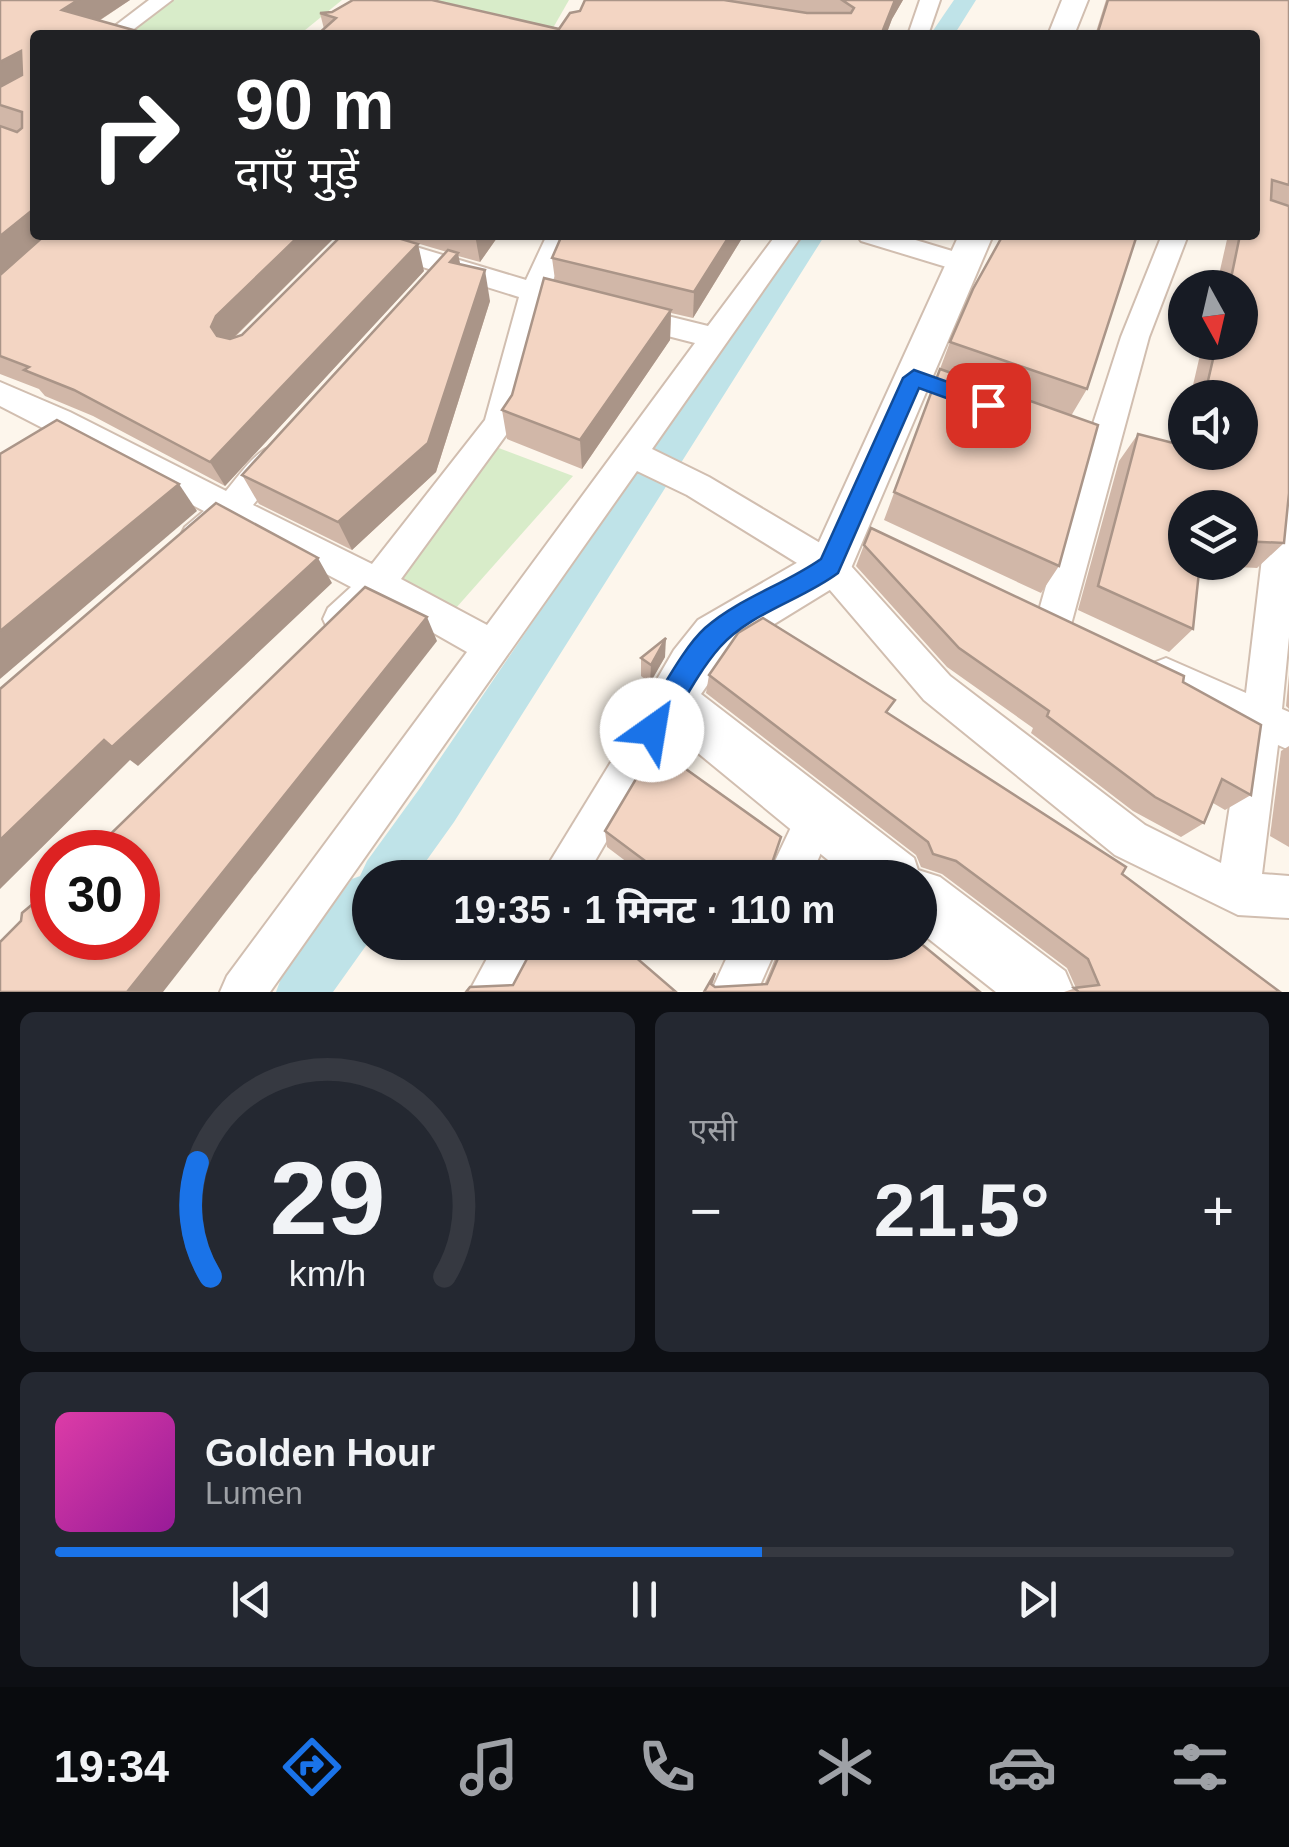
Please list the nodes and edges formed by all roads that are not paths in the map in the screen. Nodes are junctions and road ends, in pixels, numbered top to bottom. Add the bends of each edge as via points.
1 (162, 0) edge
2 (930, 0) edge
3 (1075, 0) edge
4 (120, 30) edge
5 (920, 30) edge
6 (1063, 30) edge
7 (349, 240) edge
8 (365, 240) edge
9 (558, 240) edge
10 (786, 240) edge
11 (905, 240) edge
12 (1172, 240) edge
13 (969, 249) edge
14 (330, 262) edge
15 (448, 266) junction
16 (534, 292) junction
17 (423, 294) edge
18 (714, 338) junction
19 (0, 392) edge
20 (1026, 418) edge
21 (80, 427) junction
22 (294, 437) edge
23 (1101, 446) junction
24 (48, 448) edge
25 (645, 461) junction
26 (1288, 475) edge
27 (230, 508) junction
28 (173, 558) edge
29 (830, 566) junction
30 (378, 582) junction
31 (1020, 605) edge
32 (1054, 622) junction
33 (1089, 638) edge
34 (490, 646) junction
35 (310, 650) edge
36 (1140, 663) edge
37 (670, 700) junction
38 (1275, 726) edge
39 (816, 818) junction
40 (573, 860) edge
41 (796, 860) edge
42 (871, 860) edge
43 (1238, 894) junction
44 (1289, 897) edge
45 (937, 911) edge
46 (511, 960) edge
47 (749, 960) edge
48 (243, 992) edge
49 (492, 992) edge
50 (734, 992) edge
51 (1044, 992) edge

1 - 4 street
2 - 5 street
3 - 6 street
7 - 14 street
8 - 15 street
9 - 16 street
10 - 18 street
11 - 13 street
12 - 23 street
13 - 29 street via 865,532
15 - 16 street
15 - 17 street
16 - 18 street
16 - 30 street via 499,424
18 - 25 street
19 - 21 street
20 - 23 street
21 - 24 street
21 - 27 street
22 - 27 street
23 - 32 street
25 - 29 street
25 - 34 street
26 - 38 street
27 - 28 street
27 - 30 street
29 - 37 street via 712,638
29 - 43 street via 937,688 1040,772 1130,840
30 - 34 street
30 - 35 street
31 - 32 street
32 - 33 street
34 - 48 street
36 - 38 street
37 - 39 street
37 - 40 street
38 - 43 street
39 - 41 street
39 - 42 street
43 - 44 street
45 - 51 street
46 - 49 street
47 - 50 street

